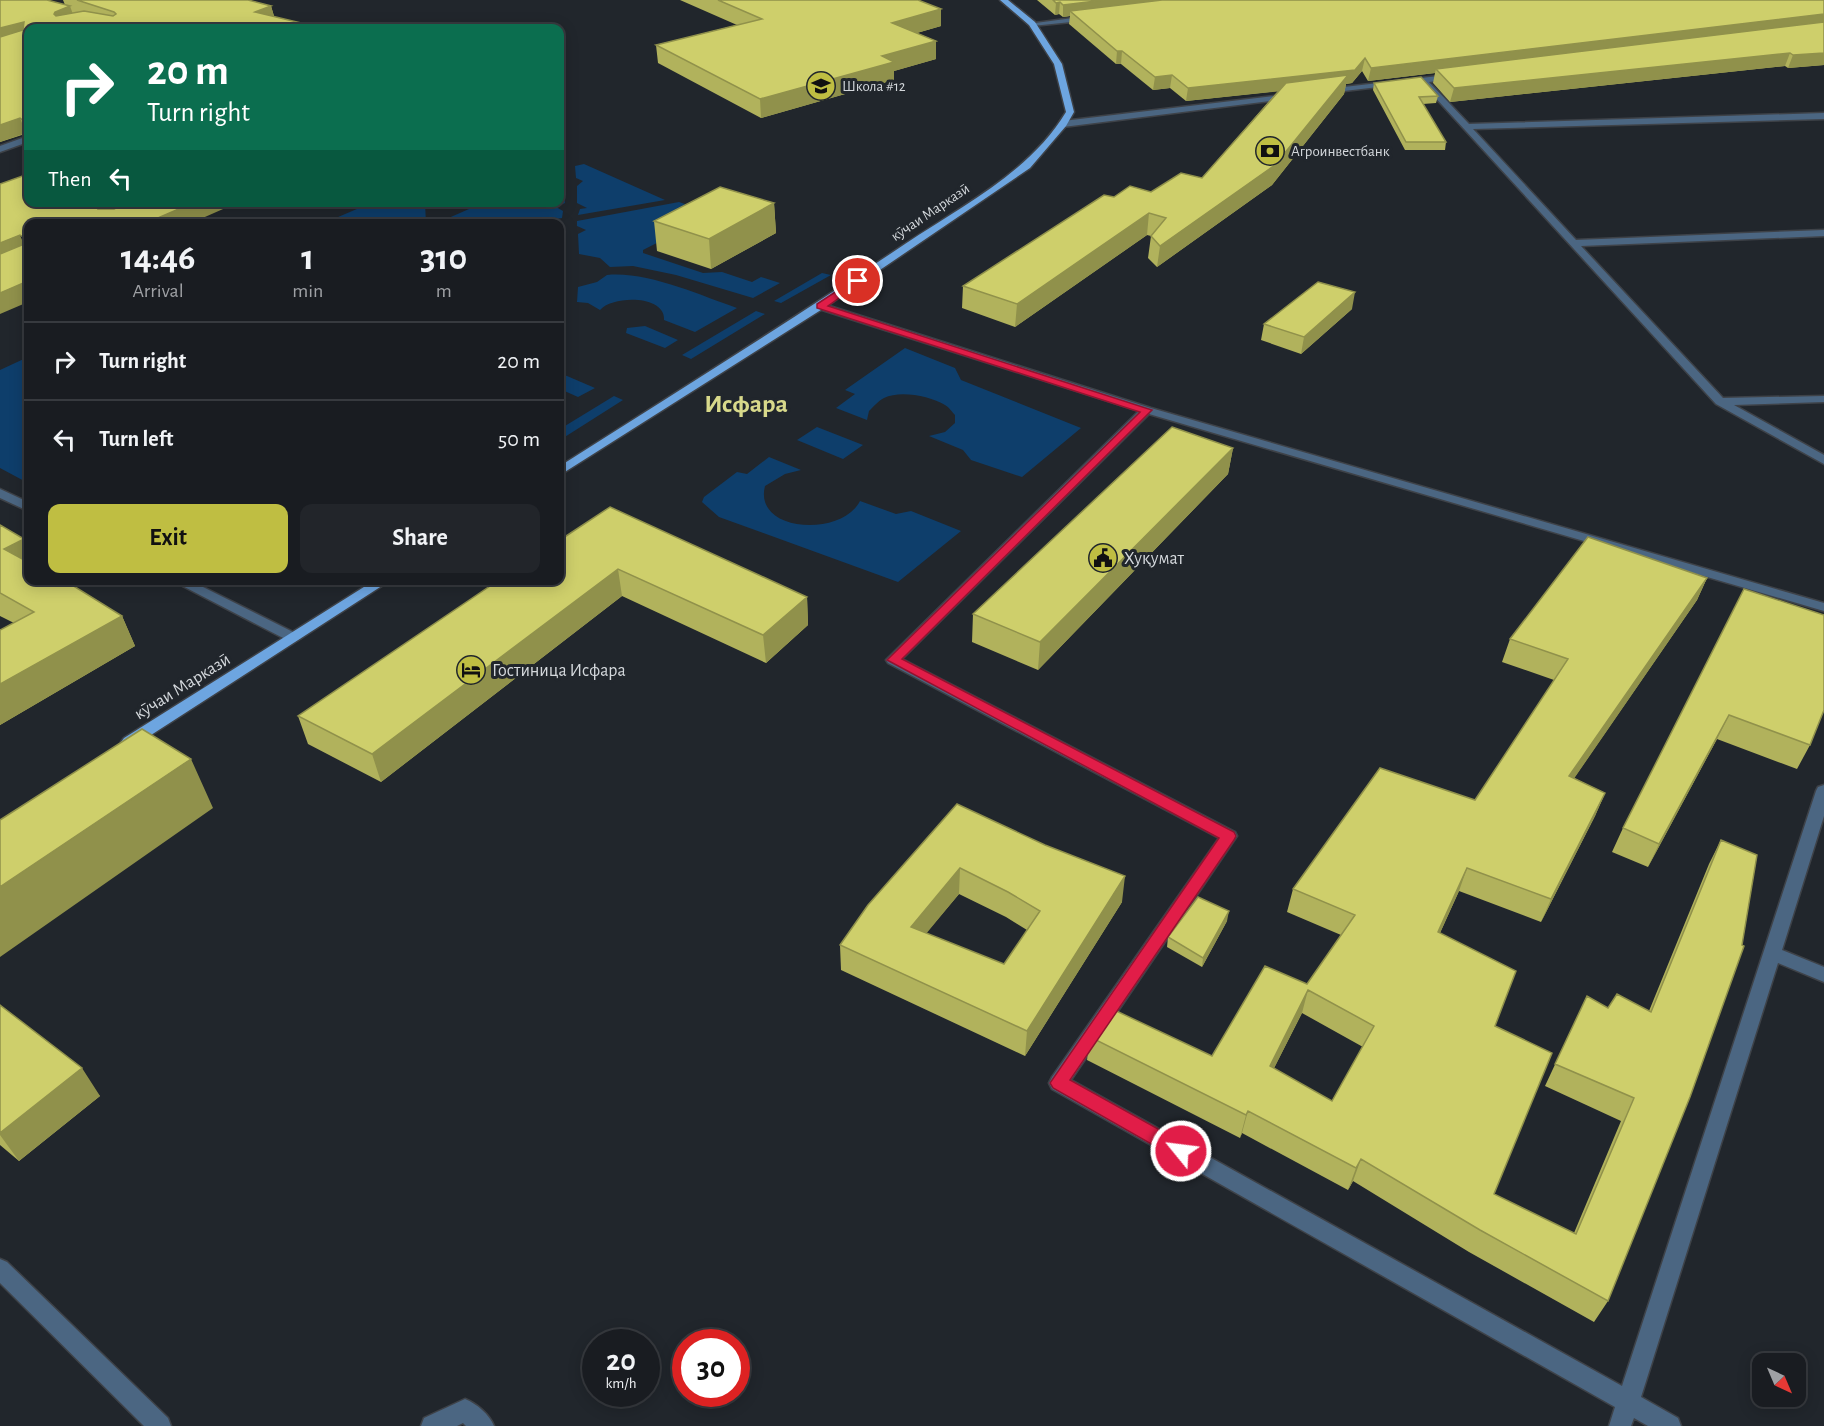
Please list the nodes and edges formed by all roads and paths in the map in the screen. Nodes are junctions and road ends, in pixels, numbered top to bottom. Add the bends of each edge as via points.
1 (1004, 0) edge
2 (1100, 16) edge
3 (1032, 24) junction
4 (1470, 74) edge
5 (1422, 80) junction
6 (1318, 93) edge
7 (1306, 94) edge
8 (1824, 116) edge
9 (1062, 124) junction
10 (1466, 127) junction
11 (24, 140) edge
12 (0, 149) edge
13 (1824, 233) edge
14 (1573, 243) junction
15 (820, 306) junction
16 (1824, 399) edge
17 (1720, 402) junction
18 (1147, 410) junction
19 (1824, 460) edge
20 (564, 468) edge
21 (0, 493) edge
22 (24, 505) edge
23 (187, 585) edge
24 (377, 585) edge
25 (1824, 607) edge
26 (294, 638) junction
27 (111, 753) edge
28 (1824, 791) edge
29 (1771, 953) junction
30 (1824, 975) edge
31 (0, 1269) edge
32 (1627, 1402) junction
33 (160, 1426) edge
34 (432, 1426) edge
35 (483, 1426) edge
36 (1620, 1426) edge
37 (1670, 1426) edge

1 - 3 main road
2 - 3 street
3 - 9 main road via 1058,64 1070,112
4 - 5 street
5 - 6 street
5 - 10 street
7 - 9 street
8 - 10 street
9 - 15 main road, кӯчаи Марказӣ via 1027,166
10 - 14 street
11 - 12 street
13 - 14 street
14 - 17 street
15 - 18 street
15 - 20 main road, кӯчаи Марказӣ
16 - 17 street
17 - 19 street
18 - 25 street
18 - 32 street via 893,660 1229,836 1059,1083
21 - 22 street
23 - 26 street
24 - 26 main road, кӯчаи Марказӣ
26 - 27 main road, кӯчаи Марказӣ
28 - 29 street
29 - 30 street
29 - 32 street
31 - 33 street
32 - 36 street
32 - 37 street
34 - 35 street via 465,1410

